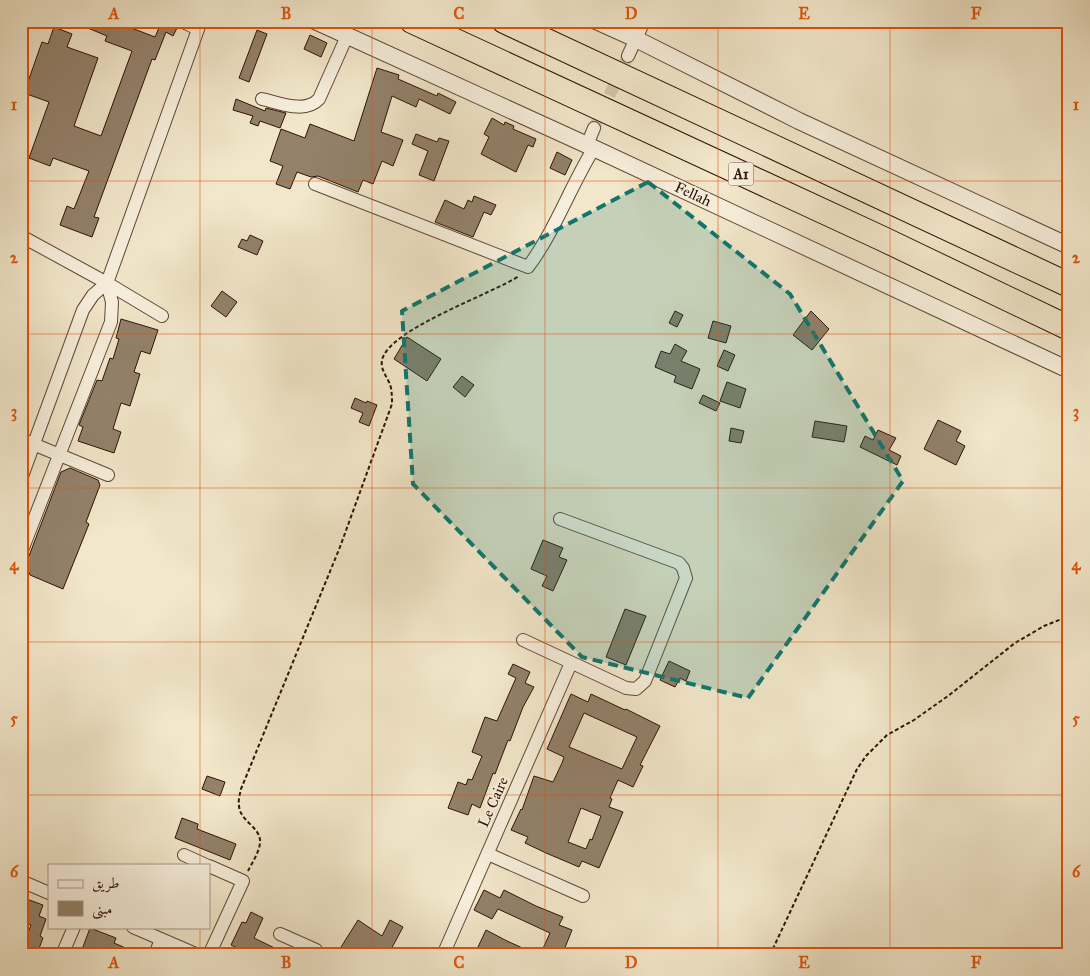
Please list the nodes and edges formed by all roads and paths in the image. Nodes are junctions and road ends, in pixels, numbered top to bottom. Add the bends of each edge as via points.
1 (181, 21) edge
2 (315, 21) edge
3 (412, 21) edge
4 (504, 21) edge
5 (596, 21) edge
6 (644, 21) edge
7 (1061, 21) edge
8 (200, 25) edge
9 (1069, 26) edge
10 (347, 36) junction
11 (636, 39) junction
12 (628, 56) tunnel mouth
13 (262, 99) dead end
14 (594, 128) tunnel mouth
15 (591, 147) junction
16 (315, 184) dead end
17 (21, 236) edge
18 (1069, 246) edge
19 (528, 267) junction
20 (107, 283) junction
21 (1069, 285) edge
22 (162, 316) dead end
23 (1069, 328) edge
24 (1069, 370) edge
25 (21, 439) edge
26 (34, 444) junction
27 (59, 455) junction
28 (108, 475) dead end
29 (21, 479) edge
30 (560, 519) dead end
31 (21, 553) edge
32 (1069, 616) edge
33 (522, 640) dead end
34 (571, 662) junction
35 (488, 854) junction
36 (184, 855) dead end
37 (205, 864) edge
38 (210, 866) edge
39 (243, 881) junction
40 (21, 882) edge
41 (48, 892) edge
42 (583, 896) dead end
43 (74, 928) edge
44 (135, 928) edge
45 (280, 934) dead end
46 (161, 939) junction
47 (319, 953) edge
48 (62, 955) edge
49 (155, 955) edge
50 (198, 955) edge
51 (209, 955) edge
52 (443, 955) edge
53 (770, 955) edge

1 - 8 street
2 - 10 street, Fellah
3 - 23 highway, A1
4 - 21 highway, A1
5 - 11 street
6 - 11 street
7 - 9 path
8 - 20 street
10 - 13 street via 315,103 303,107
10 - 15 street, Fellah
11 - 12 street
11 - 18 street via 799,121
14 - 15 street
15 - 19 street via 542,246
15 - 24 street, Fellah
16 - 19 street
17 - 20 street
19 - 39 path via 515,279 415,328 384,355 382,369 391,388 392,404 340,547 241,789 239,808 260,839 260,846
20 - 22 street
20 - 26 street via 83,310
20 - 27 street via 112,302 111,322
25 - 26 street
26 - 27 street
26 - 29 street
27 - 28 street
27 - 31 street
30 - 34 street via 679,563 686,578 641,686 626,688
32 - 53 path via 1015,643 948,696 886,735 866,756 857,768
33 - 34 street
34 - 35 street, Le Caire
35 - 42 street
35 - 52 street, Le Caire
36 - 37 street
38 - 39 street
39 - 51 street
40 - 41 street
43 - 48 street
44 - 46 street
45 - 47 street
46 - 49 street
46 - 50 street

